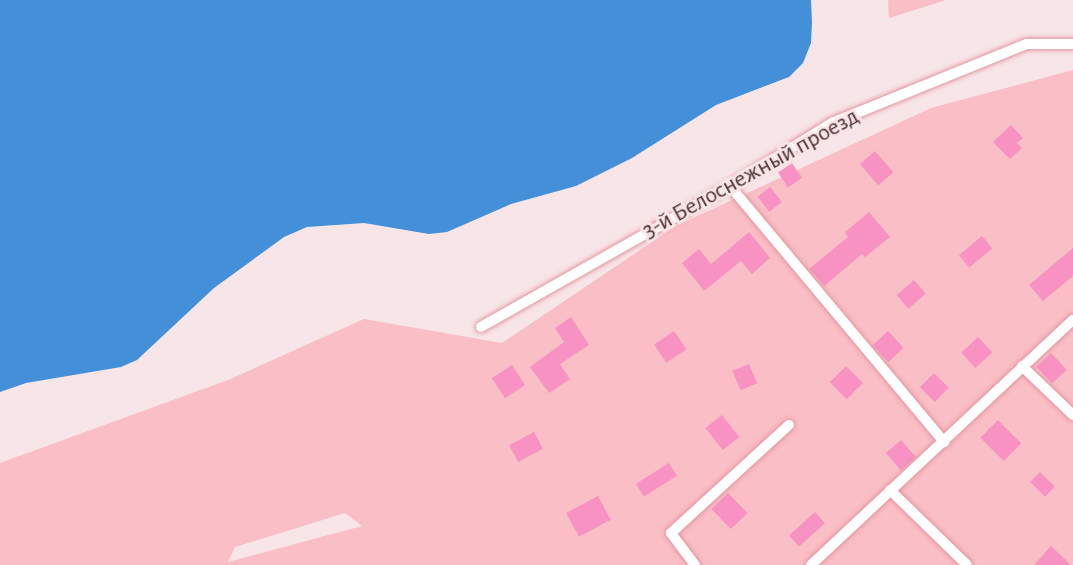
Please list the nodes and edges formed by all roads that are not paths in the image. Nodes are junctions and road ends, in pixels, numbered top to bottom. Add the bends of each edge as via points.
1 (1073, 44) edge
2 (730, 187) junction
3 (1073, 320) edge
4 (481, 327) dead end
5 (1022, 366) junction
6 (1073, 415) edge
7 (789, 425) dead end
8 (944, 442) junction
9 (890, 490) junction
10 (695, 565) edge
11 (811, 565) edge
12 (967, 565) edge

1 - 2 lane, 3-й Белоснежный проезд via 1027,44 844,118
2 - 4 lane, 3-й Белоснежный проезд
2 - 8 lane
3 - 5 lane
5 - 6 lane
5 - 8 lane
7 - 10 lane via 671,533
8 - 9 lane
9 - 11 lane
9 - 12 lane

